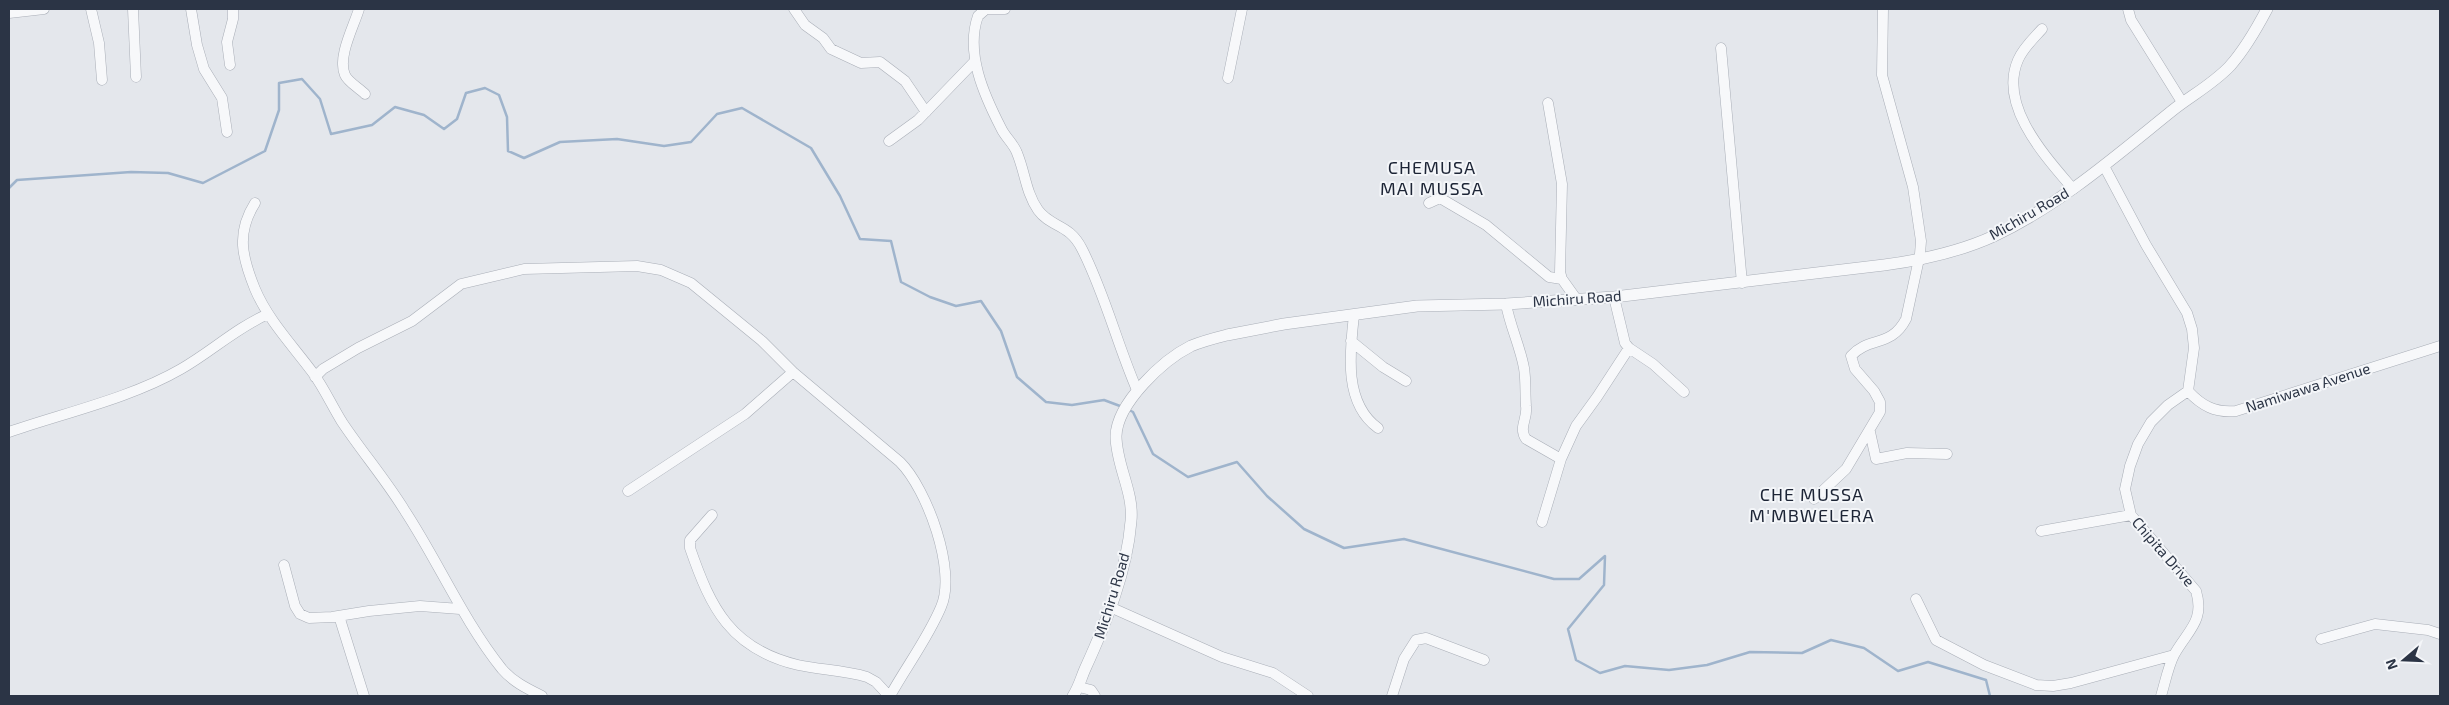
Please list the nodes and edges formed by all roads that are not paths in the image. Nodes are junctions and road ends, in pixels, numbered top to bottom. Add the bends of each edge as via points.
1 (44, 9) edge
2 (91, 9) edge
3 (133, 9) edge
4 (191, 9) edge
5 (233, 9) edge
6 (359, 9) edge
7 (794, 9) edge
8 (1005, 9) edge
9 (1242, 9) edge
10 (1883, 9) edge
11 (2128, 9) edge
12 (2267, 9) edge
13 (9, 13) edge
14 (2042, 29) dead end
15 (1721, 48) dead end
16 (974, 62) junction
17 (230, 65) dead end
18 (136, 77) dead end
19 (1228, 78) dead end
20 (102, 80) dead end
21 (365, 94) dead end
22 (2182, 102) junction
23 (1548, 103) dead end
24 (926, 112) junction
25 (227, 132) dead end
26 (889, 142) dead end
27 (2104, 166) junction
28 (2073, 189) junction
29 (255, 203) dead end
30 (1429, 203) dead end
31 (1919, 260) junction
32 (1562, 279) junction
33 (1742, 283) junction
34 (1614, 297) junction
35 (1577, 300) junction
36 (1506, 304) junction
37 (268, 314) junction
38 (1354, 315) junction
39 (1351, 341) junction
40 (2440, 346) edge
41 (1629, 348) junction
42 (793, 372) junction
43 (315, 377) junction
44 (1406, 381) dead end
45 (1137, 390) junction
46 (2188, 391) junction
47 (1684, 392) dead end
48 (1378, 428) dead end
49 (9, 432) edge
50 (1870, 432) junction
51 (1947, 454) dead end
52 (1561, 459) junction
53 (628, 491) dead end
54 (1814, 499) dead end
55 (712, 515) dead end
56 (2130, 515) junction
57 (1542, 522) dead end
58 (2041, 531) dead end
59 (284, 565) dead end
60 (1916, 600) dead end
61 (1110, 607) junction
62 (460, 609) junction
63 (339, 616) junction
64 (2440, 634) edge
65 (2321, 639) dead end
66 (2174, 655) junction
67 (1484, 660) dead end
68 (1076, 691) edge
69 (364, 696) edge
70 (542, 696) edge
71 (889, 696) edge
72 (1095, 696) edge
73 (1308, 696) edge
74 (1392, 696) edge
75 (2161, 696) edge

1 - 13 street
2 - 20 street via 99,44
3 - 18 street
4 - 25 street via 204,69 222,98
5 - 17 street via 227,42
6 - 21 street via 344,51 343,66 348,80
7 - 24 street via 805,25 823,38 831,50 861,63 880,62 905,81
8 - 16 street via 986,9 978,16
9 - 19 street
10 - 31 street via 1882,75 1913,187 1921,241
11 - 22 street via 2131,20
12 - 22 street, Michiru Road via 2231,64 2218,78
14 - 28 street via 2018,60 2014,80 2016,103 2044,155
15 - 33 street
16 - 24 street
16 - 45 street via 1000,126 1017,152 1035,205 1047,219 1071,233 1081,247 1097,281 1120,351
22 - 27 street, Michiru Road
23 - 32 street via 1562,184
24 - 26 street
27 - 28 street, Michiru Road
27 - 46 street via 2187,313 2194,348
28 - 31 street, Michiru Road via 1993,236
29 - 37 street via 246,217 242,250
30 - 32 street via 1440,198 1454,205 1492,230 1549,277
31 - 33 street, Michiru Road
31 - 50 street via 1902,327 1886,341 1870,344 1851,356 1855,369 1880,402 1880,412
32 - 35 street
33 - 34 street, Michiru Road
34 - 35 street, Michiru Road
34 - 41 street
35 - 36 street, Michiru Road
36 - 38 street, Michiru Road via 1417,306
36 - 52 street via 1524,368 1527,414 1523,434 1526,439
37 - 43 street
37 - 49 street via 250,322 181,369 144,387
38 - 39 street
38 - 45 street, Michiru Road via 1284,324 1211,339 1175,356
39 - 44 street
39 - 48 street via 1350,366 1356,395 1370,422
40 - 46 street, Namiwawa Avenue via 2236,411 2220,412 2200,404
41 - 47 street via 1654,364
41 - 52 street via 1576,426
42 - 43 street via 762,341 691,284 661,270 637,266 524,269 461,284 412,321 342,357
42 - 53 street via 746,414
42 - 71 street via 911,473 928,504 945,580 942,606
43 - 62 street via 406,512
45 - 61 street, Michiru Road via 1121,415 1117,428 1118,452 1132,513 1122,573
46 - 56 street, Chipita Drive via 2151,422 2138,444 2125,489
50 - 51 street via 1876,459 1907,453
50 - 54 street via 1846,469
52 - 57 street
55 - 71 street via 690,540 690,548 716,611 733,633 775,659 867,677
56 - 58 street
56 - 66 street, Chipita Drive via 2196,591 2200,604 2197,619
59 - 63 street via 294,606 300,614 318,619
60 - 66 street via 1936,640 1984,665 2036,685 2071,683
61 - 68 street, Michiru Road via 1096,649
61 - 73 street via 1222,657 1273,673
62 - 63 street via 420,606
62 - 70 street via 503,670 522,686
63 - 69 street
64 - 65 street via 2375,624
66 - 75 street, Chipita Drive
67 - 74 street via 1426,638 1416,640 1404,659
68 - 72 street via 1091,690

